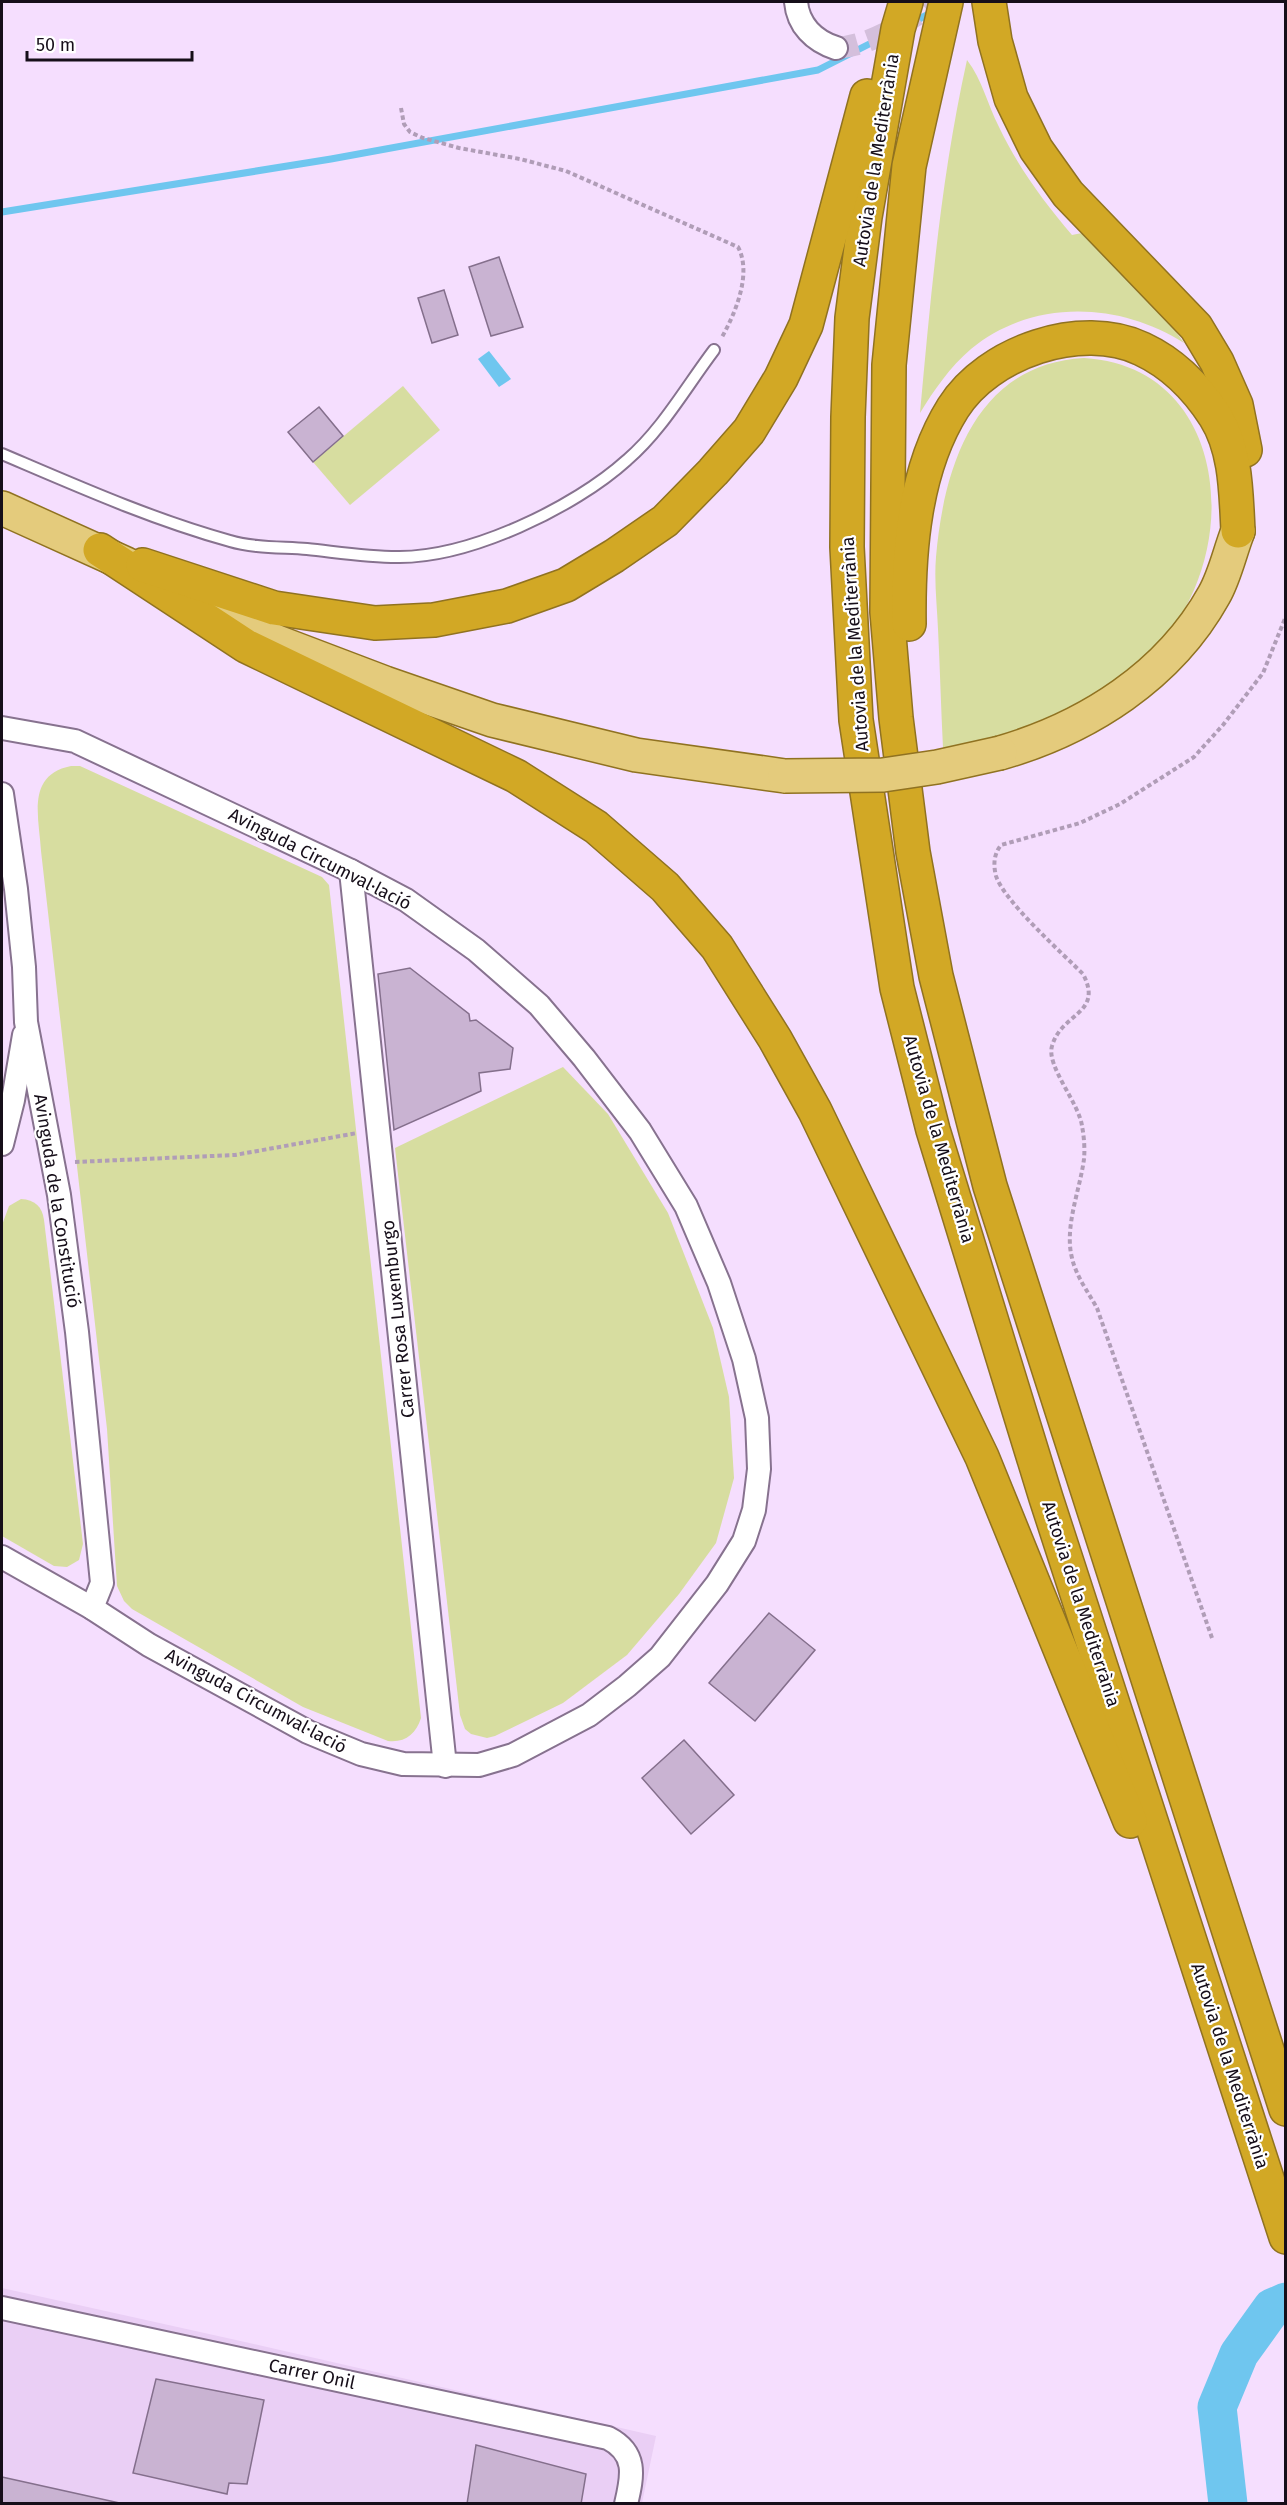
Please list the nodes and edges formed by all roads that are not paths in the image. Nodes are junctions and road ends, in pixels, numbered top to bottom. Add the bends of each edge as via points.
1 (796, 2) edge
2 (946, 2) edge
3 (989, 2) edge
4 (902, 15) edge
5 (836, 48) tunnel mouth
6 (714, 350) road end
7 (2, 454) edge
8 (2, 508) edge
9 (1238, 531) junction
10 (100, 550) junction
11 (896, 708) junction
12 (2, 728) edge
13 (2, 794) edge
14 (351, 871) junction
15 (26, 1022) junction
16 (2, 1144) edge
17 (2, 1557) edge
18 (92, 1608) junction
19 (445, 1766) junction
20 (1138, 1813) junction
21 (1286, 2109) edge
22 (1286, 2237) edge
23 (2, 2308) edge
24 (626, 2504) edge

1 - 5 street via 802,23 811,35
2 - 11 highway, Autovia de la Mediterrània via 909,166 889,365 887,612
3 - 9 highway via 1011,98 1036,149 1068,194 1196,327 1217,362 1236,405 1247,457 1248,494
4 - 10 highway via 869,89 806,325 781,378 749,431 713,472 664,521 614,556 566,585 507,606 434,620 375,623 274,608
4 - 20 highway, Autovia de la Mediterrània via 865,217 852,318 847,547 856,720 897,988 933,1130
6 - 7 lane via 656,430 628,460 592,488 546,514 445,551 399,557 233,542 126,507
8 - 10 main road
9 - 10 main road, bridge via 1215,594 1184,639 1126,693 1037,742 937,767 883,775 785,776 636,755 492,720 277,642
9 - 11 highway via 1232,459 1216,418 1196,390 1171,366 1141,348 1074,338 1031,349 1000,363 971,384 952,408 932,453 917,504 908,596 909,660
10 - 20 highway via 246,646 516,776 596,827 665,887 717,947 816,1111 977,1446
11 - 21 highway, Autovia de la Mediterrània via 913,852 936,976 990,1186
12 - 14 street, Avinguda Circumval·lació via 75,741
13 - 15 street, Avinguda de la Constitució via 16,889
14 - 19 street, Carrer Rosa Luxemburgo
14 - 19 street, Avinguda Circumval·lació via 406,900 476,950 539,1005 640,1131 686,1206 719,1283 744,1359 757,1418 759,1469 754,1510 744,1541 717,1584 660,1657 589,1715 553,1735 479,1766
15 - 16 street
15 - 18 street, Avinguda de la Constitució via 53,1163 77,1332 102,1583
17 - 18 street, Avinguda Circumval·lació
18 - 19 street, Avinguda Circumval·lació via 149,1645 309,1732 361,1755 403,1764
20 - 22 highway, Autovia de la Mediterrània via 1187,1988 1236,2087
23 - 24 street, Carrer Onil via 596,2435 621,2445 628,2454 631,2480

